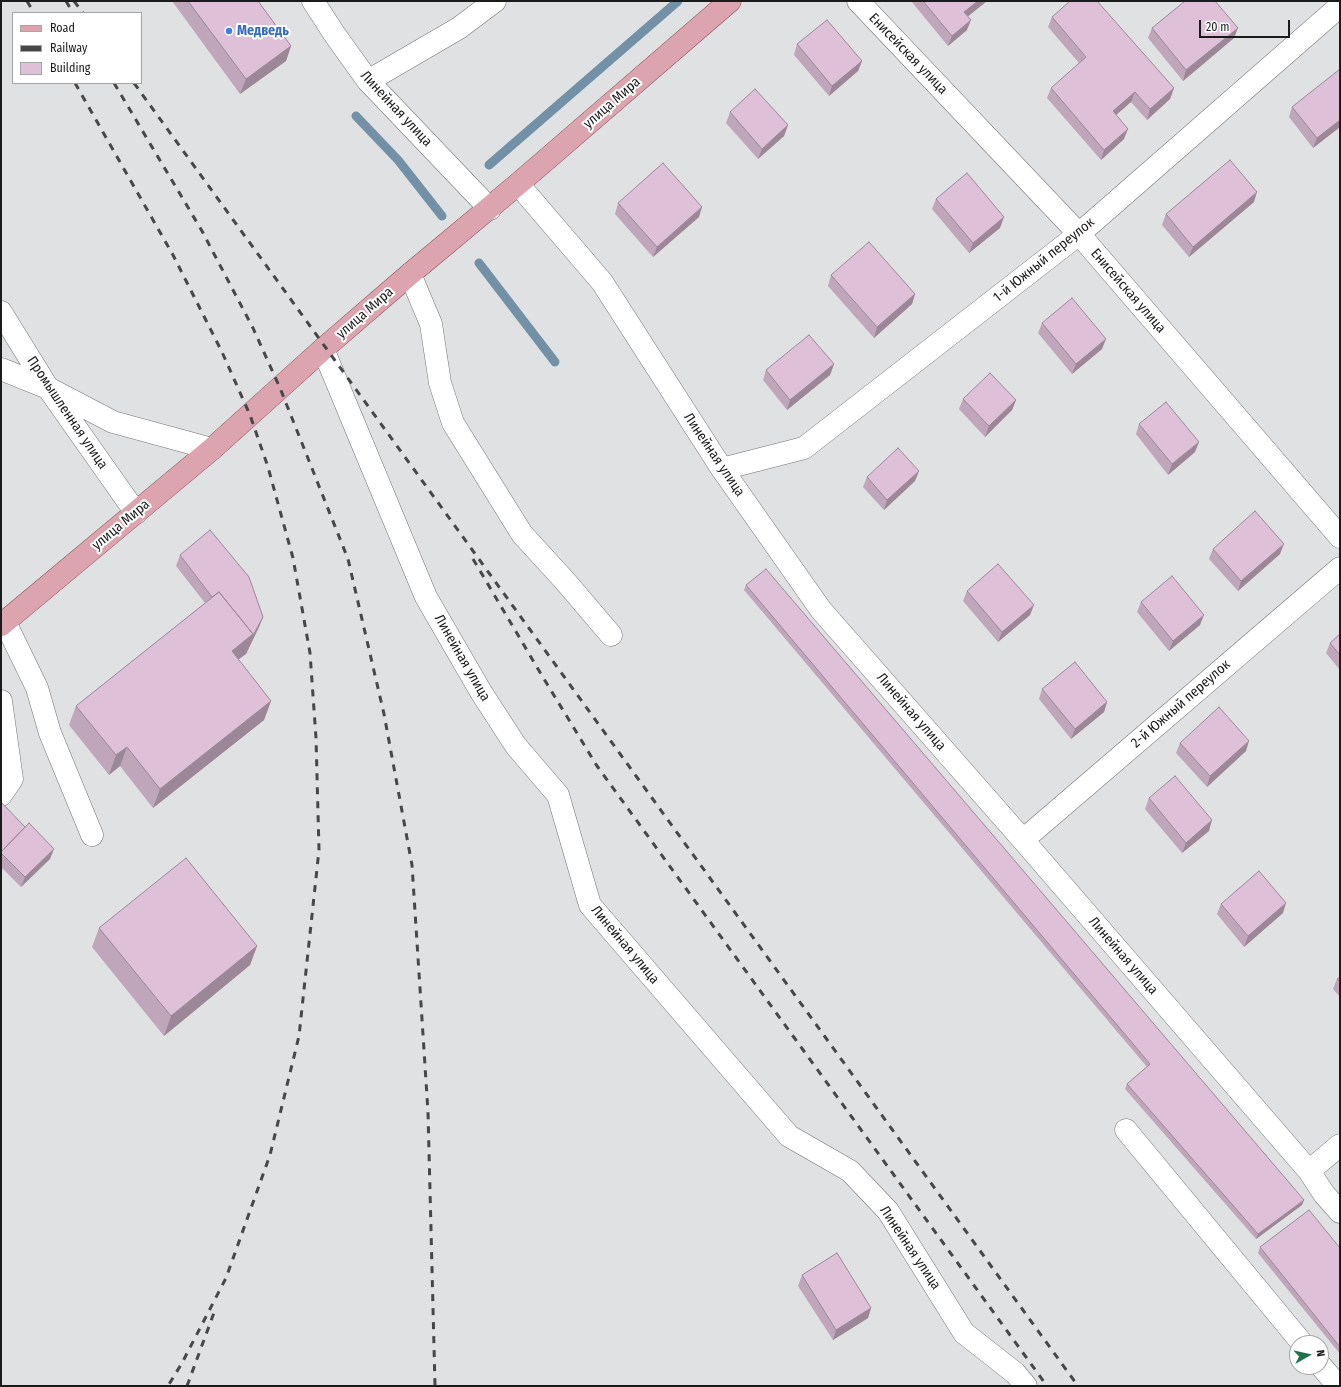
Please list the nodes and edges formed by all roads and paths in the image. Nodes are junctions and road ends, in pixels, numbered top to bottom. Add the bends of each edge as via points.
1 (313, 1) edge
2 (495, 1) edge
3 (730, 1) edge
4 (858, 1) edge
5 (1340, 6) edge
6 (368, 81) junction
7 (518, 184) junction
8 (490, 208) junction
9 (1079, 234) junction
10 (410, 274) junction
11 (1, 312) edge
12 (323, 349) junction
13 (1, 369) edge
14 (48, 388) junction
15 (212, 449) junction
16 (722, 469) junction
17 (136, 513) junction
18 (1340, 537) edge
19 (1340, 568) edge
20 (3, 623) edge
21 (612, 635) dead end
22 (1, 702) edge
23 (1, 795) edge
24 (92, 835) dead end
25 (1023, 840) junction
26 (1126, 1130) dead end
27 (1340, 1145) edge
28 (1309, 1171) junction
29 (1340, 1212) edge
30 (1295, 1335) edge
31 (1329, 1375) edge
32 (1026, 1386) edge
33 (1338, 1386) edge

1 - 6 street, Линейная улица
2 - 6 street via 459,28
3 - 7 main road, улица Мира
4 - 9 street, Енисейская улица
5 - 9 street, 1-й Южный переулок
6 - 8 street, Линейная улица
7 - 8 main road, улица Мира
7 - 16 street, Линейная улица via 602,282
8 - 10 main road, улица Мира
9 - 16 street, 1-й Южный переулок via 804,448
9 - 18 street, Енисейская улица
10 - 12 main road, улица Мира
10 - 21 street via 431,324 440,383 453,423 522,534
11 - 14 street, Промышленная улица
12 - 15 main road, улица Мира
12 - 32 street, Линейная улица via 426,597 481,692 516,746 558,795 590,904 789,1136 850,1171 888,1211 964,1332 1015,1373
13 - 14 street
14 - 15 street via 113,422
14 - 17 street, Промышленная улица
15 - 17 main road, улица Мира
16 - 25 street, Линейная улица via 821,610
17 - 20 main road, улица Мира
19 - 25 street, 2-й Южный переулок
20 - 24 street via 38,688 50,733
22 - 23 street via 12,779
25 - 28 street, Линейная улица
26 - 30 street
27 - 28 street
28 - 29 street, Линейная улица
31 - 33 street

